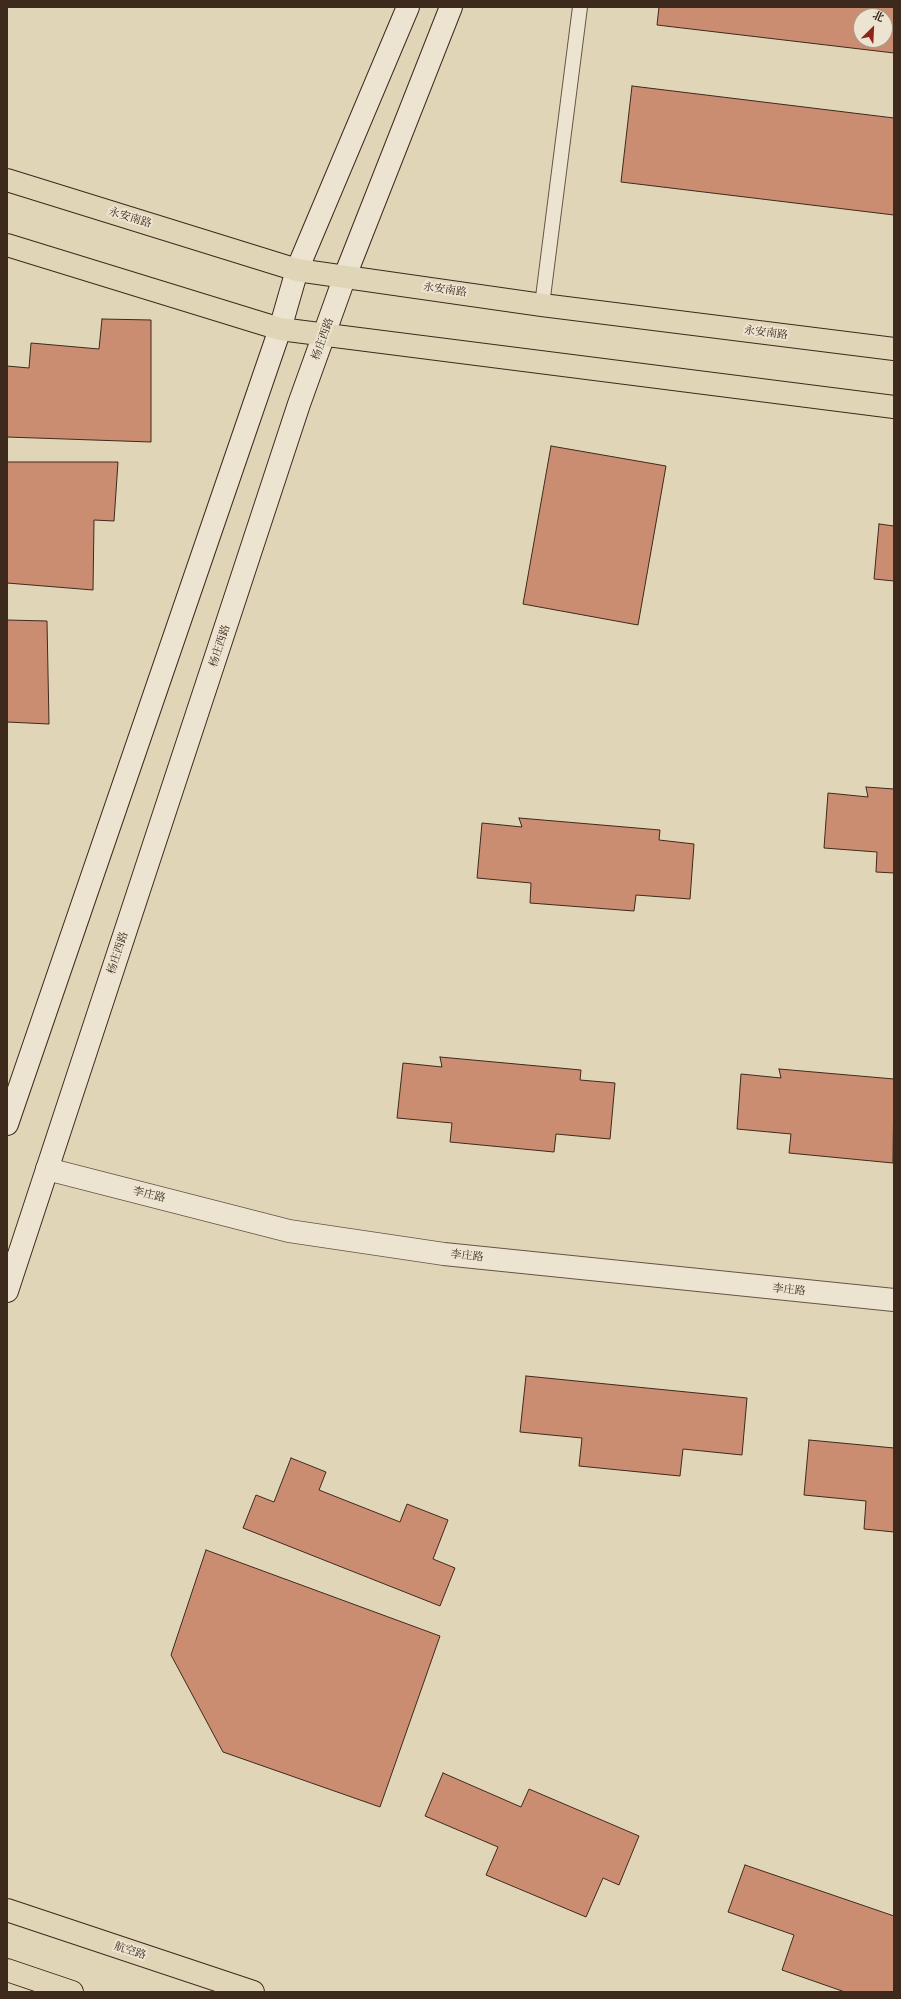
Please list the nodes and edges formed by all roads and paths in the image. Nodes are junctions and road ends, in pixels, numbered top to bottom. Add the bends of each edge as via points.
1 (408, 7) edge
2 (451, 7) edge
3 (580, 7) edge
4 (7, 180) edge
5 (7, 245) edge
6 (297, 270) junction
7 (345, 276) junction
8 (542, 304) junction
9 (280, 329) junction
10 (325, 334) junction
11 (894, 349) edge
12 (894, 407) edge
13 (7, 1124) edge
14 (47, 1169) junction
15 (7, 1291) edge
16 (894, 1300) edge
17 (7, 1910) edge
18 (7, 1970) edge
19 (72, 1992) edge
20 (253, 1992) edge

1 - 6 street
2 - 7 street, 杨庄西路
3 - 8 lane
4 - 6 main road, 永安南路
5 - 9 main road
6 - 7 main road, 永安南路
6 - 9 street
7 - 8 main road, 永安南路
7 - 10 street, 杨庄西路
8 - 11 main road, 永安南路
9 - 10 main road
9 - 13 street
10 - 12 main road
10 - 14 street, 杨庄西路 via 297,411
14 - 15 street, 杨庄西路
14 - 16 street, 李庄路 via 296,1232 444,1254
17 - 20 main road, 航空路
18 - 19 main road

